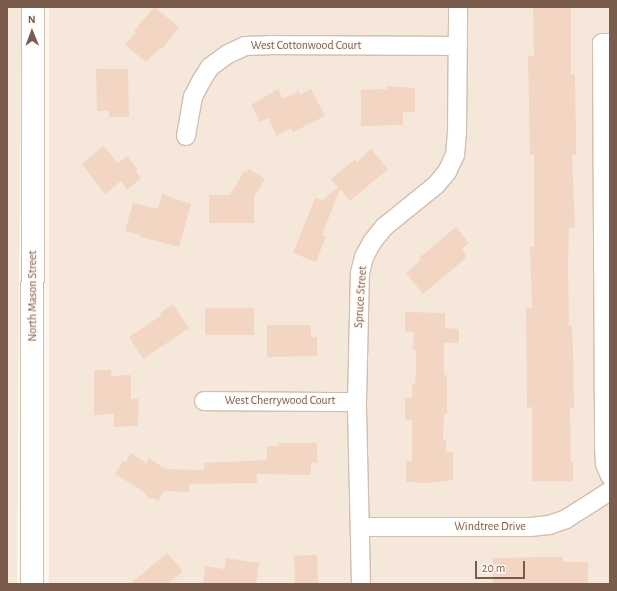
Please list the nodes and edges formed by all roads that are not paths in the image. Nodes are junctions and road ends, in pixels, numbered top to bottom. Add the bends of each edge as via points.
1 (33, 7) edge
2 (458, 7) edge
3 (606, 43) edge
4 (458, 46) junction
5 (186, 136) dead end
6 (204, 401) dead end
7 (357, 402) junction
8 (610, 476) edge
9 (610, 491) edge
10 (360, 527) junction
11 (32, 584) edge
12 (361, 584) edge

1 - 11 street, North Mason Street
2 - 4 street, Spruce Street
3 - 8 street via 604,445 605,464
4 - 5 street, West Cottonwood Court via 245,46 210,67 193,97
4 - 7 street, Spruce Street via 457,134 454,156 436,186 384,227 364,257 359,288
6 - 7 street, West Cherrywood Court
7 - 10 street, Spruce Street
9 - 10 street, Windtree Drive via 566,519 530,528
10 - 12 street, Spruce Street

